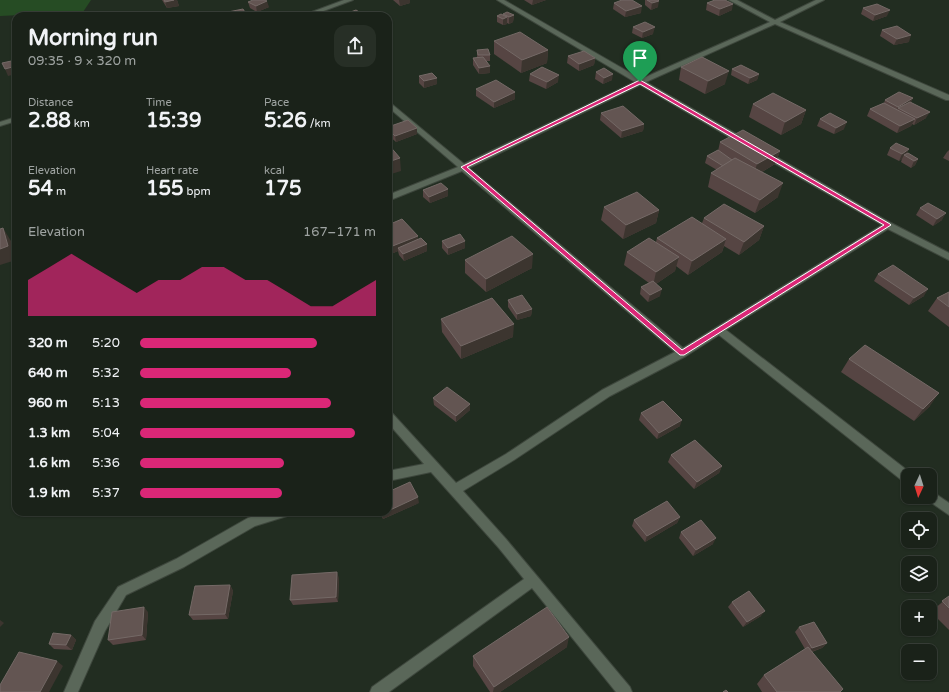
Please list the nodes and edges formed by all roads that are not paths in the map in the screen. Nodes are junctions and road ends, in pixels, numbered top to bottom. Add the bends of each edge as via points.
1 (350, 0) edge
2 (500, 0) edge
3 (732, 0) edge
4 (821, 0) edge
5 (316, 12) edge
6 (775, 22) junction
7 (640, 82) junction
8 (949, 98) edge
9 (392, 106) edge
10 (12, 120) edge
11 (0, 124) edge
12 (464, 167) junction
13 (392, 196) edge
14 (888, 225) junction
15 (949, 257) edge
16 (719, 330) junction
17 (682, 353) junction
18 (392, 420) edge
19 (433, 466) junction
20 (901, 473) edge
21 (392, 475) edge
22 (454, 490) junction
23 (937, 501) edge
24 (949, 510) edge
25 (271, 516) edge
26 (533, 580) junction
27 (71, 692) edge
28 (377, 692) edge
29 (625, 692) edge

1 - 5 street
2 - 7 street
3 - 6 street
4 - 6 street
6 - 7 street
6 - 8 street
7 - 12 street
7 - 14 street
9 - 12 street
10 - 11 street
12 - 13 street
12 - 17 street
14 - 15 street
14 - 16 street
16 - 17 street
16 - 20 street
17 - 22 street via 606,393 510,457
18 - 19 street
19 - 21 street
19 - 22 street
22 - 26 street
23 - 24 street
25 - 27 street via 252,522 180,563 122,591 100,626
26 - 28 street
26 - 29 street

